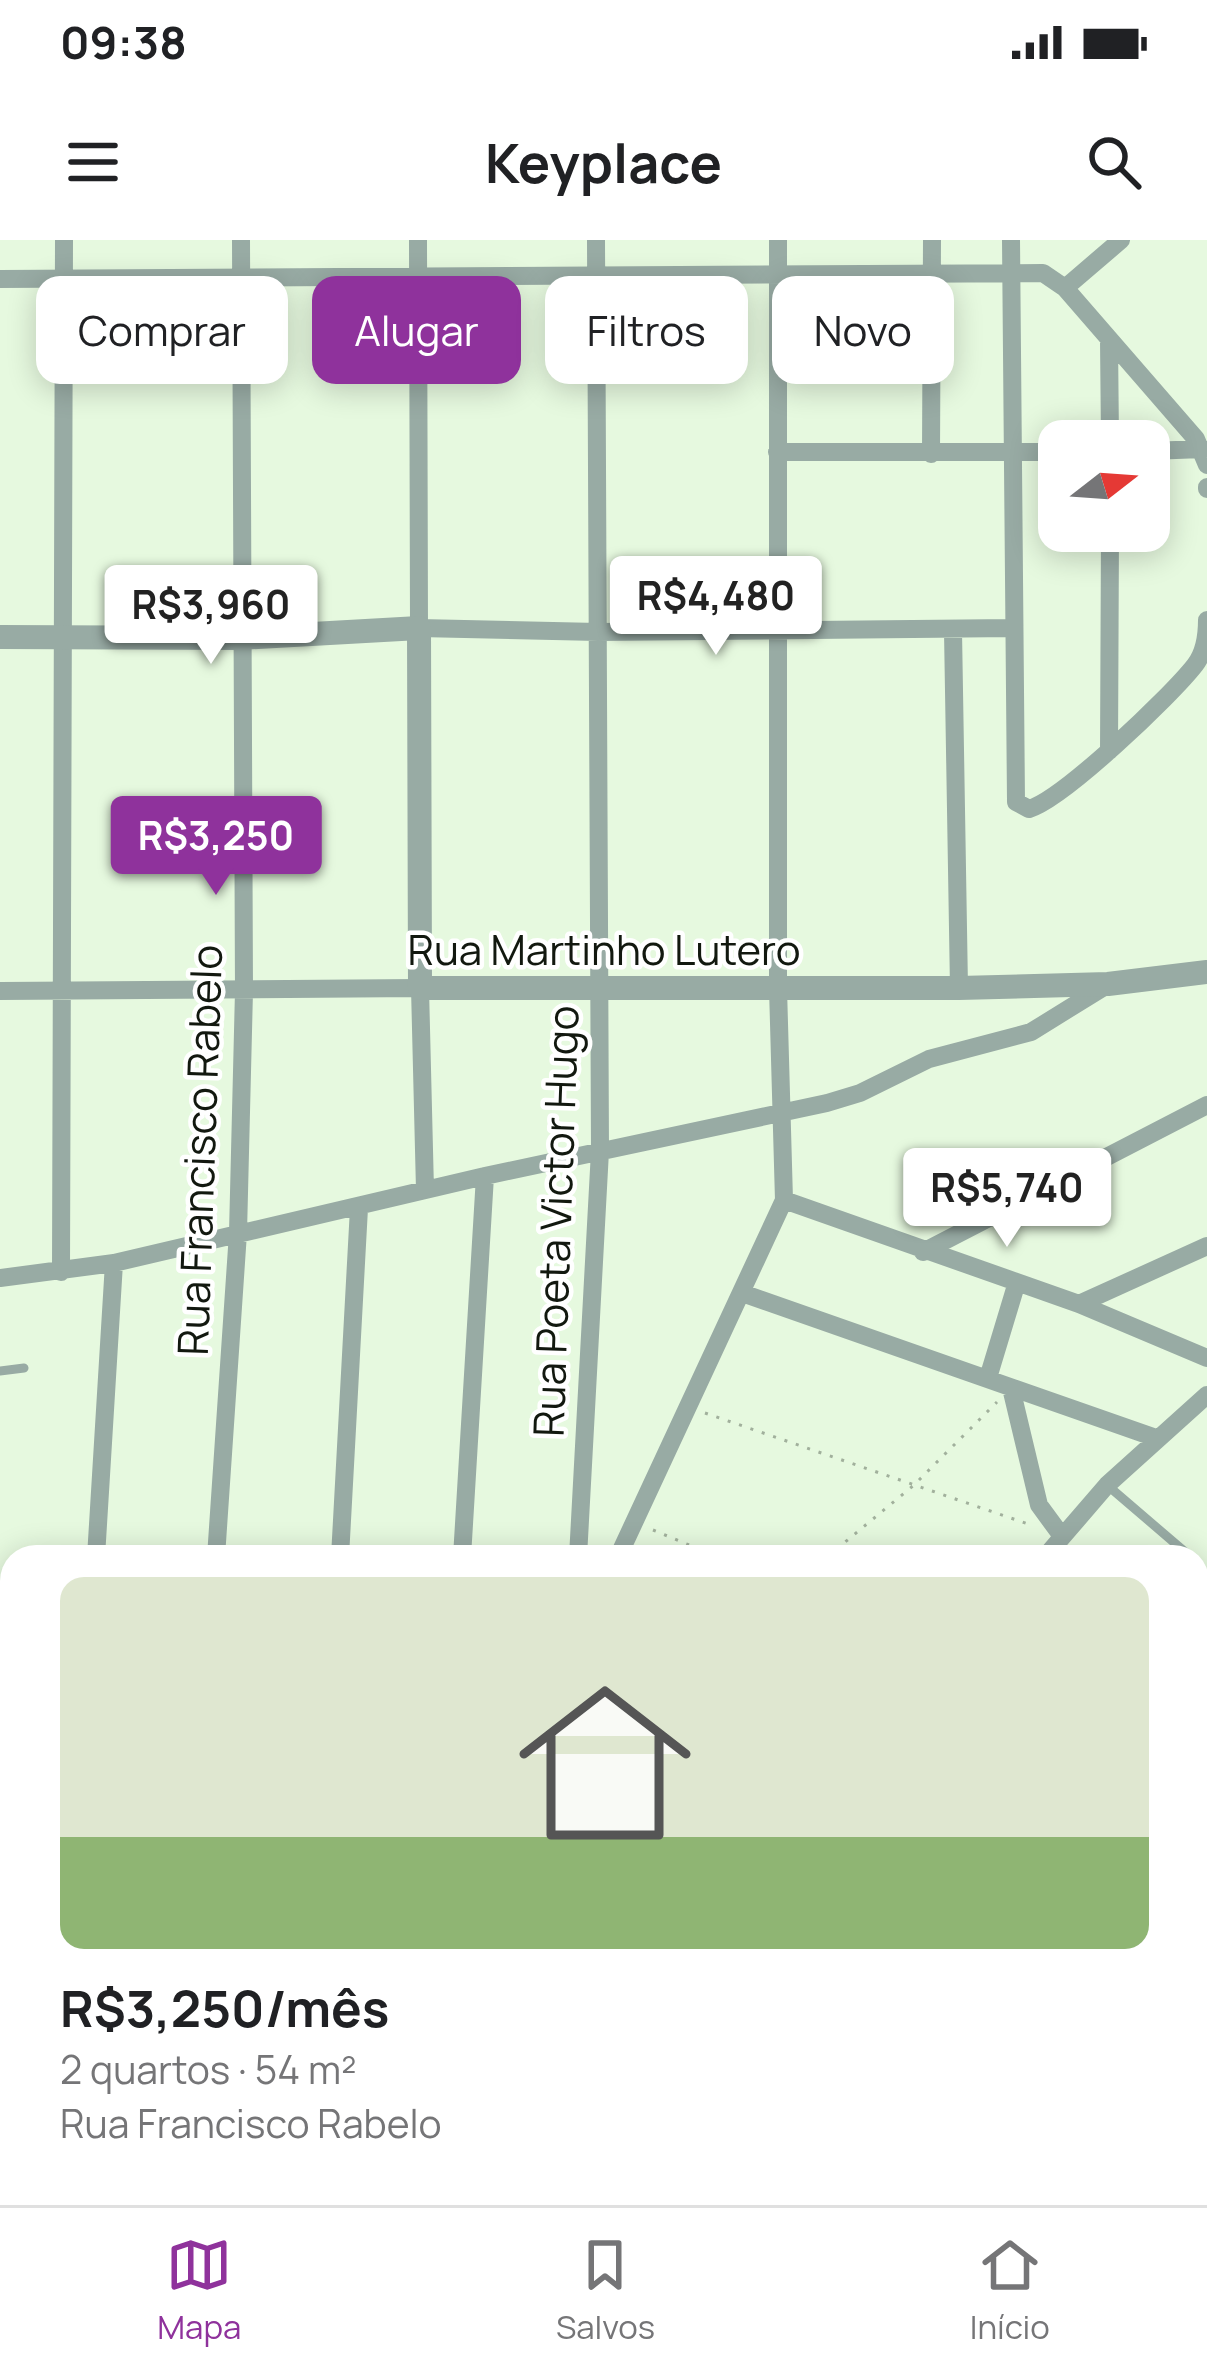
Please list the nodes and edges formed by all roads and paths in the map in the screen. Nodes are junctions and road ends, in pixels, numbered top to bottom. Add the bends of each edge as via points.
1 (64, 240) edge
2 (241, 240) edge
3 (418, 240) edge
4 (596, 240) edge
5 (778, 240) edge
6 (932, 240) edge
7 (1011, 240) edge
8 (1120, 240) edge
9 (1010, 271) junction
10 (597, 274) junction
11 (778, 274) junction
12 (932, 274) junction
13 (419, 275) junction
14 (65, 276) edge
15 (241, 276) joint
16 (36, 278) edge
17 (0, 279) edge
18 (1060, 284) junction
19 (1109, 340) junction
20 (65, 384) edge
21 (241, 384) edge
22 (1110, 420) edge
23 (777, 452) junction
24 (1011, 452) junction
25 (1038, 452) edge
26 (1170, 453) edge
27 (931, 454) junction
28 (1205, 457) edge
29 (1110, 552) edge
30 (1207, 620) edge
31 (418, 628) junction
32 (1013, 628) junction
33 (778, 631) junction
34 (953, 631) junction
35 (598, 632) junction
36 (64, 635) junction
37 (0, 637) edge
38 (241, 638) junction
39 (1109, 751) junction
40 (1207, 972) edge
41 (1108, 984) junction
42 (420, 988) junction
43 (778, 988) junction
44 (959, 988) junction
45 (599, 990) junction
46 (0, 991) edge
47 (64, 991) junction
48 (244, 991) junction
49 (1207, 1105) edge
50 (780, 1110) junction
51 (600, 1150) junction
52 (485, 1176) junction
53 (424, 1190) junction
54 (784, 1200) junction
55 (359, 1208) junction
56 (238, 1233) junction
57 (1207, 1246) edge
58 (923, 1252) junction
59 (114, 1263) junction
60 (61, 1272) junction
61 (0, 1279) edge
62 (1017, 1282) junction
63 (742, 1293) junction
64 (1079, 1304) junction
65 (1207, 1358) edge
66 (24, 1368) dead end
67 (0, 1371) edge
68 (988, 1378) junction
69 (1011, 1388) junction
70 (1207, 1395) edge
71 (686, 1407) junction
72 (1156, 1438) junction
73 (914, 1485) junction
74 (1107, 1485) junction
75 (635, 1522) junction
76 (1061, 1535) junction
77 (97, 1545) edge
78 (217, 1545) edge
79 (341, 1545) edge
80 (462, 1545) edge
81 (579, 1545) edge
82 (624, 1545) edge
83 (690, 1545) edge
84 (842, 1545) edge
85 (1054, 1545) edge
86 (1177, 1545) edge

1 - 14 street
2 - 15 street, Rua Francisco Rabelo
3 - 13 street
4 - 10 street, Rua Poeta Victor Hugo
5 - 11 street
6 - 12 street
7 - 9 street
8 - 18 street
9 - 12 street
9 - 18 street via 1043,273
9 - 24 street
10 - 11 street
10 - 13 street
10 - 35 street, Rua Poeta Victor Hugo
11 - 12 street
11 - 23 street
12 - 27 street
13 - 15 street
13 - 31 street
16 - 17 street
18 - 19 street
19 - 22 street
19 - 28 street
20 - 36 street
21 - 38 street, Rua Francisco Rabelo
23 - 27 street
23 - 33 street
24 - 25 street
24 - 27 street
24 - 32 street
26 - 28 street
29 - 39 street
30 - 39 street via 1194,667
31 - 35 street
31 - 38 street
31 - 42 street
32 - 34 street
32 - 39 street via 1016,802 1039,806
33 - 34 street
33 - 35 street
33 - 43 street
34 - 44 street
35 - 45 street, Rua Poeta Victor Hugo
36 - 37 street
36 - 38 street
36 - 47 street
38 - 48 street, Rua Francisco Rabelo
40 - 41 street, Rua Martinho Lutero
41 - 44 street, Rua Martinho Lutero
41 - 50 street via 1031,1032 928,1060 860,1093
42 - 45 street, Rua Martinho Lutero
42 - 48 street, Rua Martinho Lutero
42 - 53 street
43 - 44 street, Rua Martinho Lutero
43 - 45 street, Rua Martinho Lutero
43 - 50 street
45 - 51 street, Rua Poeta Victor Hugo
46 - 47 street, Rua Martinho Lutero
47 - 48 street, Rua Martinho Lutero
47 - 60 street
48 - 56 street, Rua Francisco Rabelo
49 - 58 street
50 - 51 street
50 - 54 street
51 - 52 street
51 - 81 street, Rua Poeta Victor Hugo
52 - 53 street
52 - 80 street
53 - 55 street
54 - 58 street
54 - 63 street
55 - 56 street
55 - 79 street
56 - 59 street
56 - 78 street, Rua Francisco Rabelo
57 - 64 street
58 - 62 street
59 - 60 street
59 - 77 street
60 - 61 street
62 - 64 street
62 - 68 street
63 - 68 street
63 - 71 street
64 - 65 street
66 - 67 lane
68 - 69 street
69 - 72 street
69 - 73 path
69 - 76 street via 1040,1505
70 - 72 street
71 - 73 path
71 - 75 street
72 - 74 street
73 - 76 path
73 - 84 path
74 - 76 street
74 - 86 lane
75 - 82 street
75 - 83 path
76 - 85 street

